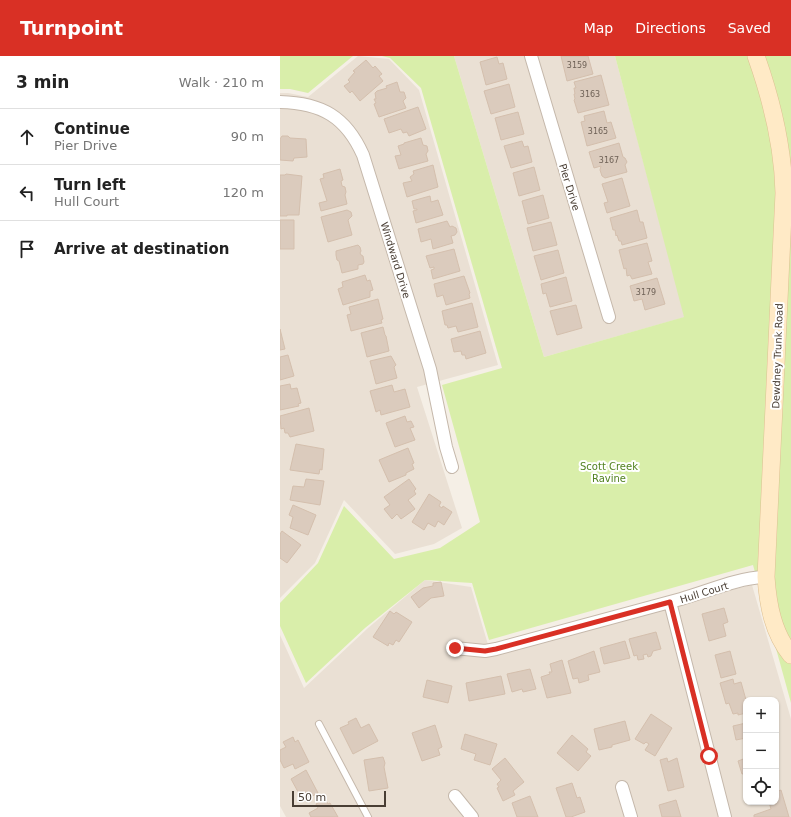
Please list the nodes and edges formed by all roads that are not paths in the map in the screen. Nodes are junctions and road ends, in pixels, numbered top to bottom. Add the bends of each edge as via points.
1 (531, 56) edge
2 (756, 56) edge
3 (280, 102) edge
4 (609, 317) dead end
5 (452, 467) dead end
6 (766, 577) junction
7 (670, 602) junction
8 (455, 648) dead end
9 (791, 655) edge
10 (319, 724) dead end
11 (622, 787) dead end
12 (455, 796) dead end
13 (368, 817) edge
14 (472, 817) edge
15 (631, 817) edge
16 (725, 817) edge

1 - 4 street, Pier Drive
2 - 6 main road, Dewdney Trunk Road via 776,123 784,193
3 - 5 street, Windward Drive via 304,105 331,114 358,143 430,369
6 - 7 street, Hull Court via 754,577
6 - 9 main road, Dewdney Trunk Road via 773,623
7 - 8 street, Hull Court via 496,649 485,651
7 - 16 street
10 - 13 lane
11 - 15 street
12 - 14 street

